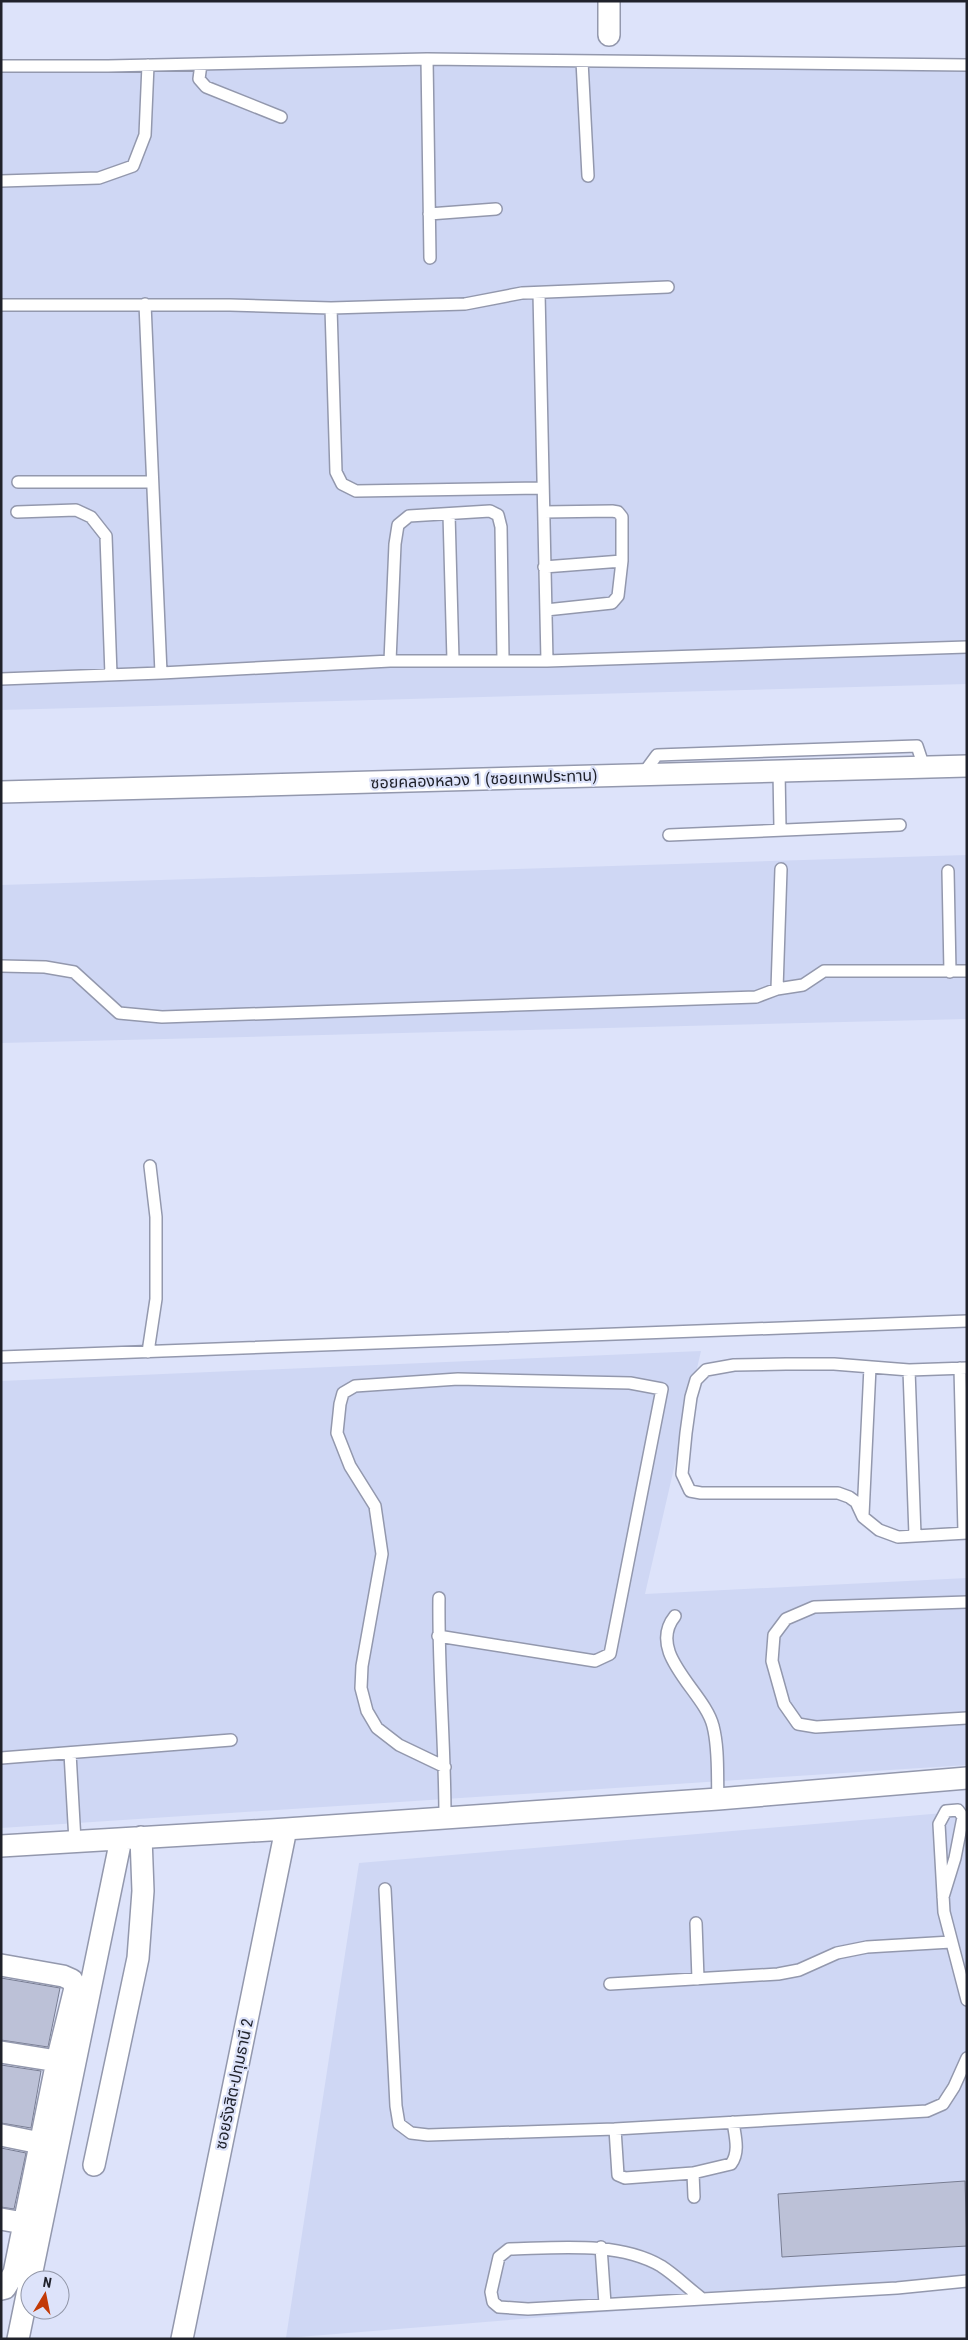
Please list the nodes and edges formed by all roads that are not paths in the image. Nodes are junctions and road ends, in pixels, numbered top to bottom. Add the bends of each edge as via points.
1 (610, 1) edge
2 (609, 35) dead end
3 (427, 59) junction
4 (582, 61) junction
5 (201, 64) junction
6 (148, 65) junction
7 (967, 65) edge
8 (1, 66) edge
9 (281, 118) dead end
10 (588, 176) dead end
11 (1, 181) edge
12 (496, 209) dead end
13 (429, 214) junction
14 (430, 258) dead end
15 (668, 287) dead end
16 (539, 293) junction
17 (145, 304) junction
18 (1, 305) edge
19 (331, 308) junction
20 (18, 482) dead end
21 (152, 482) junction
22 (542, 488) junction
23 (17, 512) dead end
24 (544, 512) junction
25 (449, 514) junction
26 (622, 561) junction
27 (544, 567) junction
28 (546, 610) junction
29 (967, 647) edge
30 (453, 660) junction
31 (503, 660) junction
32 (390, 661) junction
33 (547, 661) junction
34 (161, 673) junction
35 (111, 675) junction
36 (1, 679) edge
37 (967, 766) edge
38 (924, 767) junction
39 (779, 771) junction
40 (643, 774) junction
41 (1, 792) edge
42 (900, 824) dead end
43 (780, 828) junction
44 (669, 835) dead end
45 (781, 869) dead end
46 (948, 871) dead end
47 (1, 966) edge
48 (967, 971) edge
49 (950, 972) junction
50 (777, 989) junction
51 (150, 1166) dead end
52 (967, 1321) edge
53 (148, 1352) junction
54 (1, 1357) edge
55 (870, 1367) junction
56 (964, 1368) edge
57 (909, 1370) junction
58 (863, 1517) junction
59 (966, 1533) edge
60 (915, 1535) junction
61 (439, 1598) dead end
62 (967, 1602) edge
63 (676, 1616) dead end
64 (438, 1636) junction
65 (967, 1718) edge
66 (231, 1740) dead end
67 (70, 1753) junction
68 (1, 1758) edge
69 (445, 1767) junction
70 (967, 1778) edge
71 (718, 1799) junction
72 (445, 1817) junction
73 (286, 1829) junction
74 (131, 1838) junction
75 (75, 1841) junction
76 (1, 1846) edge
77 (385, 1889) dead end
78 (943, 1897) junction
79 (696, 1923) dead end
80 (952, 1942) junction
81 (1, 1965) edge
82 (698, 1979) junction
83 (610, 1984) dead end
84 (967, 2000) edge
85 (1, 2052) edge
86 (967, 2058) edge
87 (57, 2061) junction
88 (733, 2122) junction
89 (615, 2129) junction
90 (1, 2135) edge
91 (40, 2143) junction
92 (94, 2166) dead end
93 (693, 2173) junction
94 (694, 2197) dead end
95 (1, 2219) edge
96 (23, 2223) junction
97 (601, 2247) junction
98 (967, 2281) edge
99 (1, 2289) edge
100 (700, 2297) junction
101 (606, 2304) junction
102 (18, 2339) edge
103 (182, 2339) edge

1 - 2 street
3 - 4 lane
3 - 5 lane
3 - 13 lane
4 - 7 lane
4 - 10 lane
5 - 6 lane
5 - 9 lane via 199,79 206,87
6 - 8 lane
6 - 11 lane via 145,135 133,166 100,178
12 - 13 lane
13 - 14 lane
15 - 16 lane
16 - 19 lane via 465,304
16 - 22 lane
17 - 18 lane
17 - 19 lane
17 - 21 lane
19 - 22 lane via 336,472 342,484 356,490
20 - 21 lane
21 - 34 lane
22 - 24 lane
23 - 35 lane via 76,510 91,517 106,536
24 - 26 lane via 618,512 622,517
24 - 27 lane
25 - 30 lane
25 - 31 lane via 490,511 498,515 501,527
25 - 32 lane via 408,516 398,525
26 - 27 lane
26 - 28 lane via 618,596 612,603
27 - 28 lane
28 - 33 lane
29 - 33 lane
30 - 31 lane
30 - 32 lane
31 - 33 lane
32 - 34 lane
34 - 35 lane
35 - 36 lane
37 - 38 street, ซอยคลองหลวง 1 (ซอยเทพประทาน)
38 - 39 street, ซอยคลองหลวง 1 (ซอยเทพประทาน)
38 - 40 lane via 917,746 657,755
39 - 40 street, ซอยคลองหลวง 1 (ซอยเทพประทาน)
39 - 43 lane
40 - 41 street, ซอยคลองหลวง 1 (ซอยเทพประทาน)
42 - 43 lane
43 - 44 lane
45 - 50 lane
46 - 49 lane
47 - 50 lane via 74,972 119,1013 162,1017 756,997
48 - 49 lane
49 - 50 lane via 824,971 803,985
51 - 53 lane via 156,1217 156,1298
52 - 53 lane
53 - 54 lane
55 - 57 lane
55 - 58 lane
55 - 58 lane via 786,1364 706,1370 696,1380 692,1397 682,1474 690,1491 700,1493 838,1493 856,1502
56 - 57 lane
56 - 59 lane
57 - 60 lane
58 - 60 lane via 879,1530 898,1537
59 - 60 lane
61 - 64 lane
62 - 65 lane via 814,1607 786,1619 774,1636 772,1661 784,1704 798,1724 816,1727
63 - 71 lane via 667,1634 668,1648 680,1674 707,1708 714,1727
64 - 69 lane
64 - 69 lane via 595,1661 610,1654 662,1389 630,1383 458,1379 355,1386 344,1393 338,1433 350,1466 375,1506 382,1554 360,1688 367,1711 377,1728 399,1745
66 - 67 lane
67 - 68 lane
67 - 75 lane
69 - 72 lane
70 - 71 street
71 - 72 street
72 - 73 street
73 - 74 street
73 - 103 street, ซอยรังสิต-ปทุมธานี 2
74 - 75 street
74 - 92 street via 144,1891 138,1958
74 - 102 street
75 - 76 street
77 - 89 lane via 399,2124 411,2133 428,2135
78 - 78 lane via 955,1858 962,1817 958,1810 946,1811 939,1824
78 - 80 lane
79 - 82 lane
80 - 82 lane via 867,1947 837,1952 799,1970
80 - 84 lane
81 - 87 street via 72,1980 75,1988
82 - 83 lane
85 - 87 street
86 - 88 lane via 943,2104 927,2111
87 - 91 street
88 - 89 lane
88 - 93 lane via 736,2145 732,2164
89 - 93 lane via 618,2175 625,2178
90 - 91 street
91 - 96 street
93 - 94 lane
95 - 96 street
96 - 99 street via 11,2282
97 - 100 lane via 661,2266
97 - 101 lane
97 - 101 lane via 509,2249 499,2257 491,2292 493,2302 508,2309
98 - 100 lane via 896,2288
100 - 101 lane

